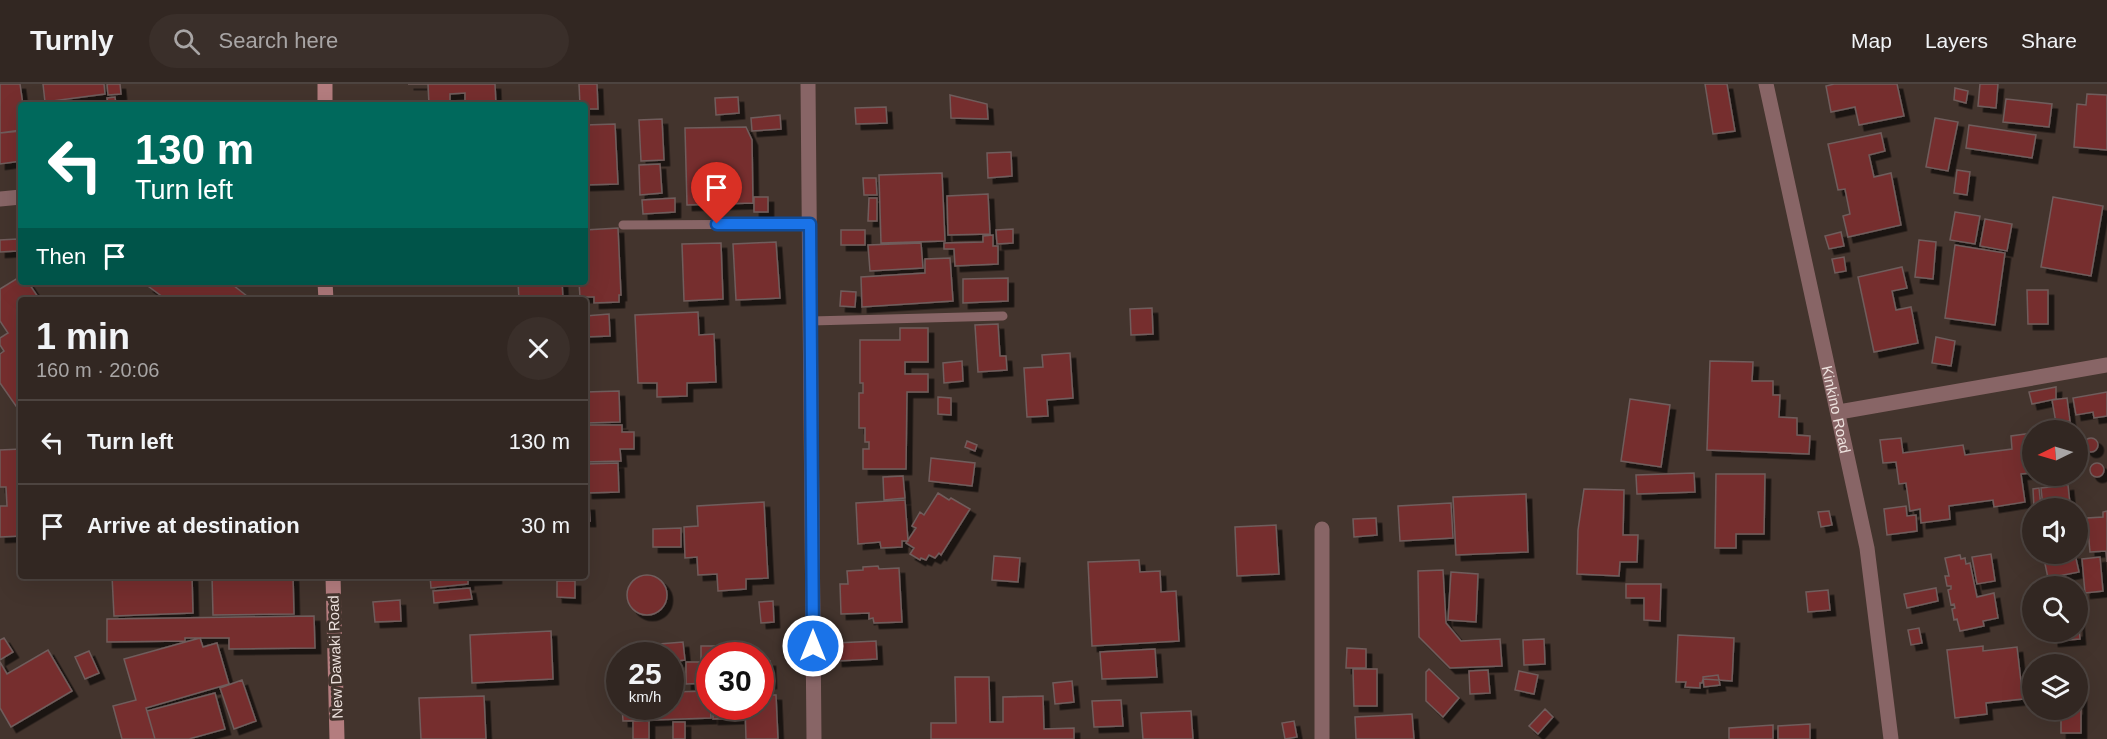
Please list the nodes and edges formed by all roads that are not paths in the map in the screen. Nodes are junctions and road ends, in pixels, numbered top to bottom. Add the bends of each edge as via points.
1 (325, 84) edge
2 (808, 84) edge
3 (1766, 84) edge
4 (325, 102) edge
5 (18, 196) edge
6 (0, 199) edge
7 (810, 224) junction
8 (623, 225) dead end
9 (1003, 316) dead end
10 (811, 321) junction
11 (2107, 365) edge
12 (1839, 412) junction
13 (1322, 529) dead end
14 (333, 579) edge
15 (337, 739) edge
16 (814, 739) edge
17 (1322, 739) edge
18 (1891, 739) edge

1 - 4 street
2 - 7 street
3 - 12 street, Kinkino Road
5 - 6 street
7 - 8 lane
7 - 10 street
9 - 10 lane
10 - 16 street
11 - 12 street
12 - 18 street, Kinkino Road via 1867,548
13 - 17 street
14 - 15 street, New Dawaki Road

